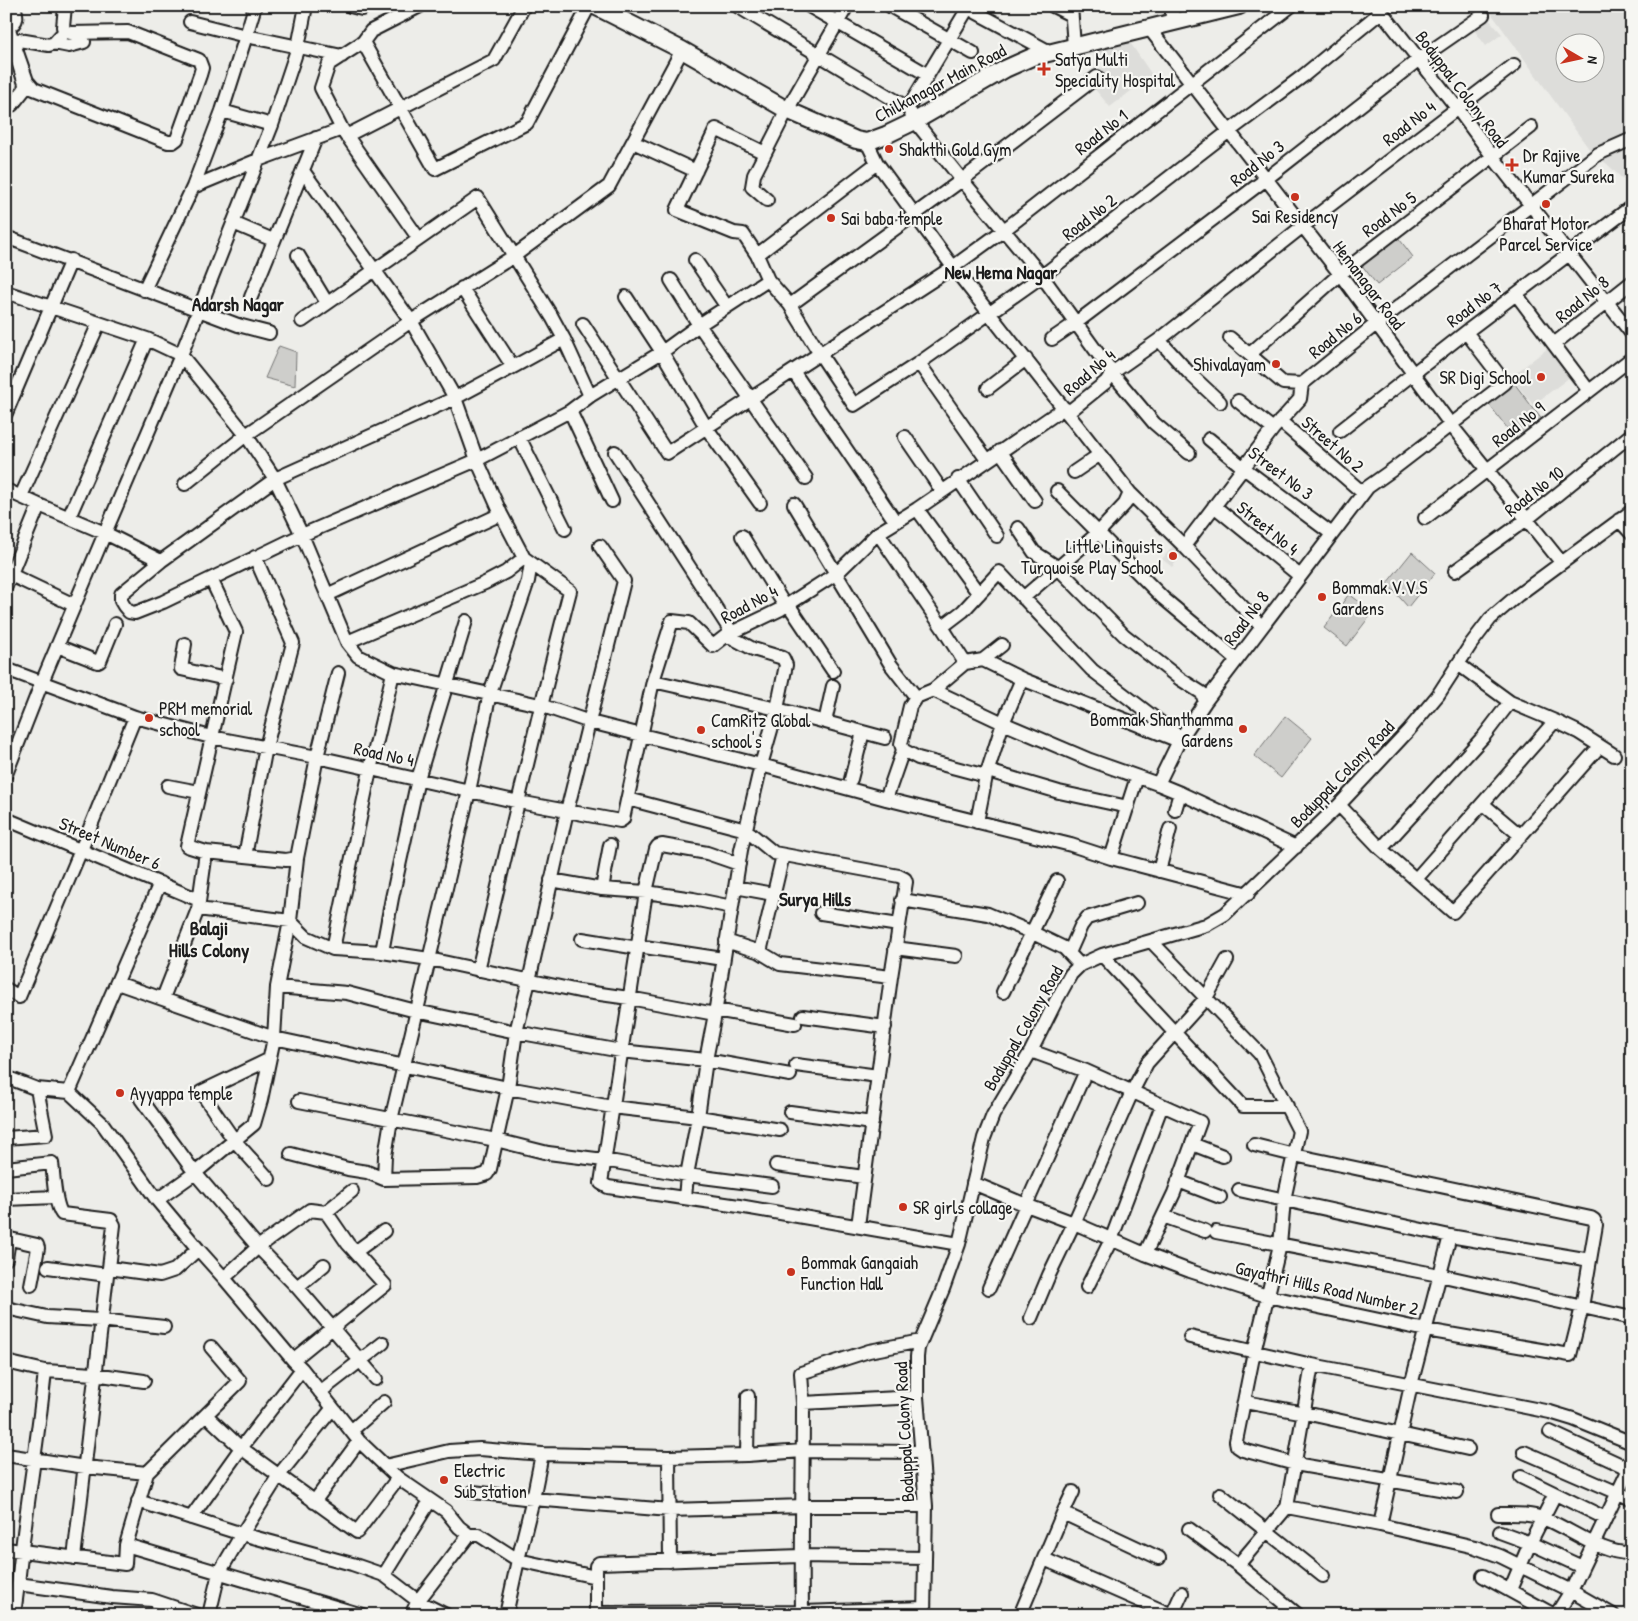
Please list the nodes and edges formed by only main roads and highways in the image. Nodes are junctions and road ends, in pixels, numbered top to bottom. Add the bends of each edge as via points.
1 (595, 6) edge
2 (1239, 6) edge
3 (1211, 10) edge
4 (617, 11) edge
5 (1172, 14) edge

1 - 4 main road, Chilkanagar Main Road
2 - 3 main road, Chilkanagar Main Road
3 - 5 main road, Chilkanagar Main Road
4 - 5 main road, Chilkanagar Main Road via 787,110 867,142 886,135 912,114 1032,57 1149,28

